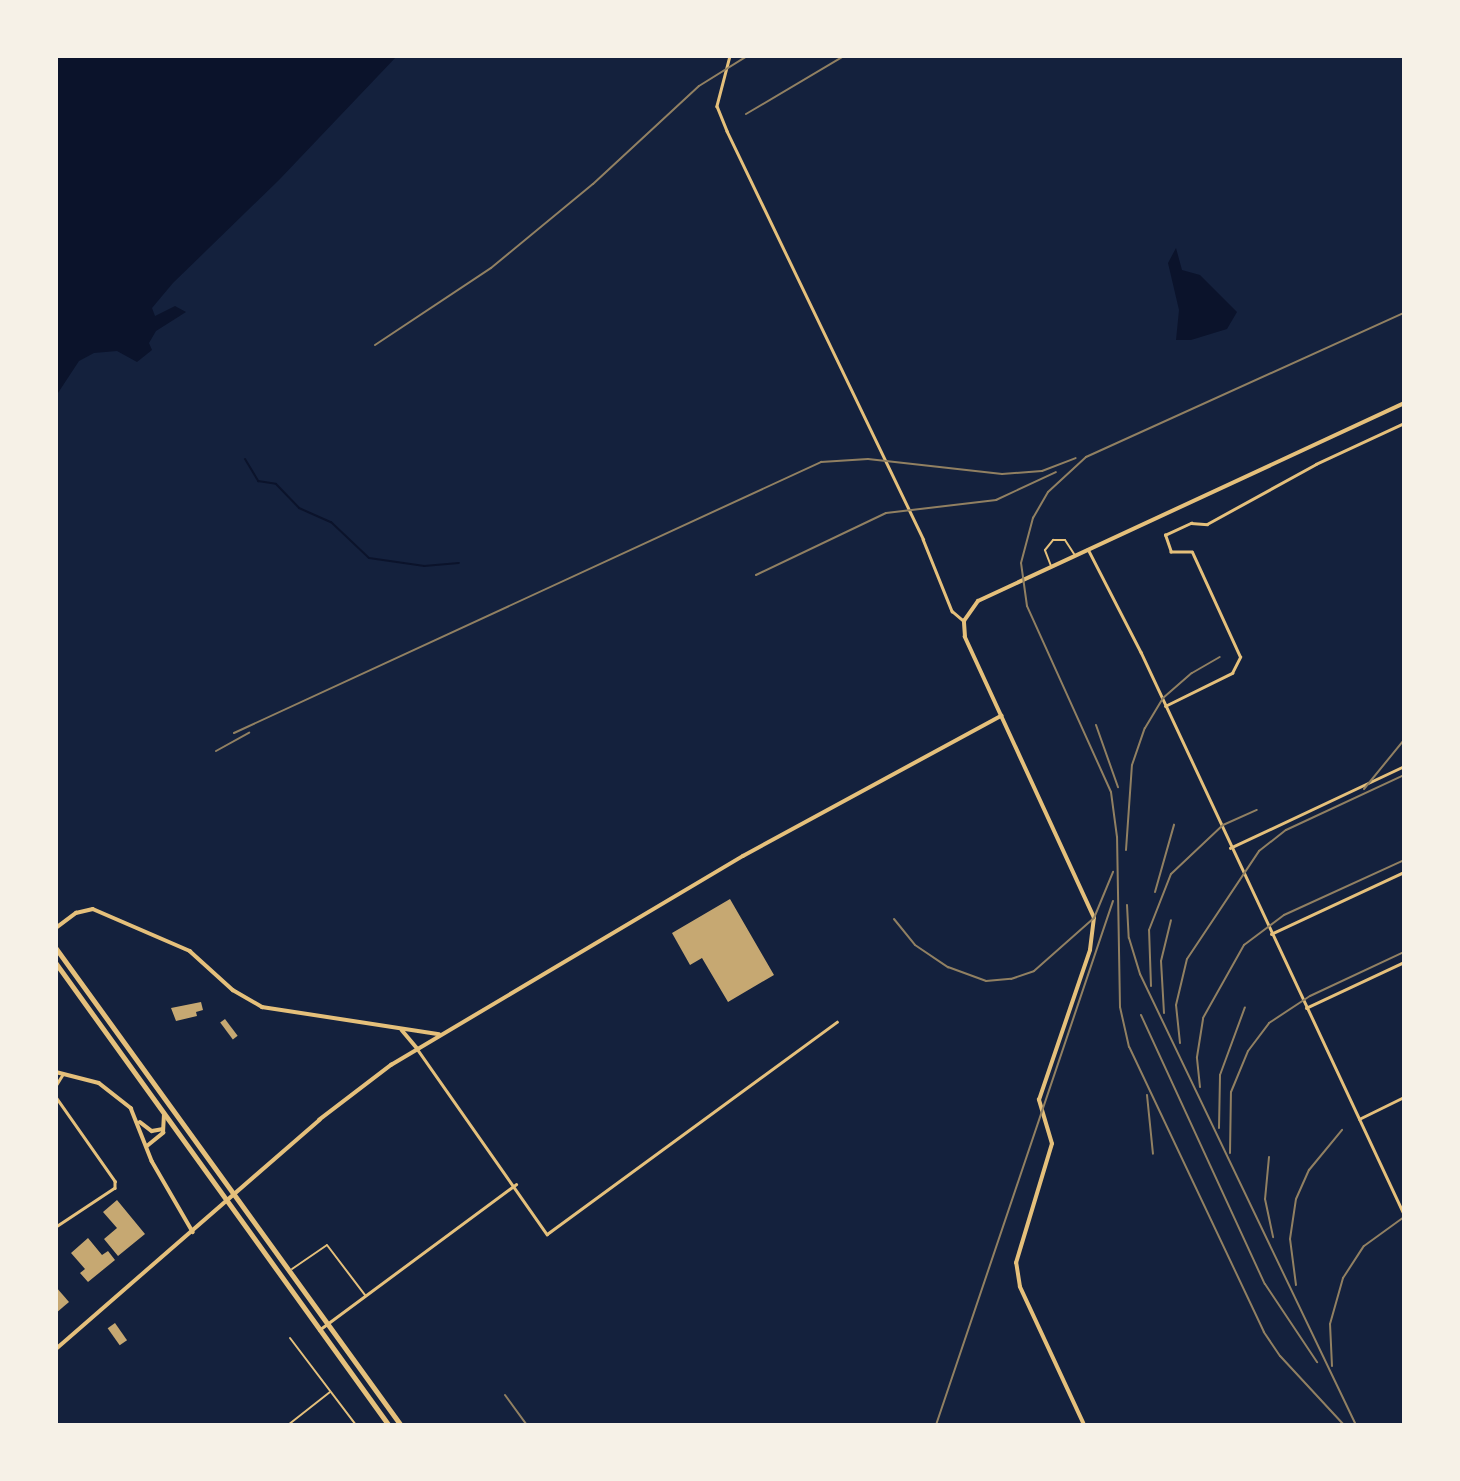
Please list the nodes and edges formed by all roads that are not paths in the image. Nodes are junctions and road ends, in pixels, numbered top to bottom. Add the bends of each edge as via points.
1 (730, 56) edge
2 (1404, 403) edge
3 (1404, 422) edge
4 (1088, 550) junction
5 (1074, 555) junction
6 (1051, 566) junction
7 (964, 621) junction
8 (1165, 706) junction
9 (1002, 716) junction
10 (1404, 766) edge
11 (1230, 848) junction
12 (1404, 872) edge
13 (56, 928) edge
14 (1271, 934) junction
15 (57, 950) edge
16 (1404, 962) edge
17 (56, 963) edge
18 (1306, 1008) junction
19 (837, 1021) dead end
20 (400, 1029) junction
21 (441, 1034) junction
22 (418, 1049) junction
23 (56, 1072) edge
24 (64, 1073) junction
25 (56, 1085) edge
26 (56, 1097) edge
27 (1404, 1097) edge
28 (164, 1112) junction
29 (1359, 1119) junction
30 (139, 1121) junction
31 (164, 1128) junction
32 (147, 1146) junction
33 (516, 1184) junction
34 (235, 1196) junction
35 (228, 1202) junction
36 (1404, 1214) edge
37 (56, 1227) edge
38 (193, 1232) junction
39 (289, 1270) junction
40 (366, 1296) junction
41 (328, 1324) junction
42 (319, 1329) junction
43 (290, 1338) dead end
44 (56, 1349) edge
45 (331, 1392) junction
46 (288, 1425) edge
47 (356, 1425) edge
48 (389, 1425) edge
49 (401, 1425) edge
50 (1084, 1425) edge

1 - 7 street via 717,106 952,611
2 - 4 street
3 - 8 street via 1207,524 1192,523 1165,535 1174,554 1192,552 1240,657 1232,673
4 - 5 street
4 - 8 street
5 - 6 street
5 - 6 lane via 1065,540 1053,540 1045,550
6 - 7 street via 978,601
7 - 9 street via 965,636
8 - 11 street
9 - 21 street via 743,856
9 - 50 street via 1094,918 1090,950 1039,1100 1052,1144 1016,1263 1020,1287
10 - 11 street
11 - 14 street
12 - 14 street
13 - 20 street via 93,909 190,951 233,990 262,1007
14 - 18 street
15 - 34 main road
16 - 18 street
17 - 28 main road
18 - 29 street
19 - 33 street via 547,1234
20 - 21 street
20 - 22 street
21 - 22 street
22 - 33 street
22 - 34 street via 333,1108
23 - 24 street
24 - 25 street
24 - 30 street via 114,1092
26 - 37 street via 115,1181 115,1188
27 - 29 street
28 - 31 street
28 - 35 main road
29 - 36 street
30 - 31 street via 152,1131
30 - 32 street
31 - 32 street
32 - 38 street
33 - 40 street
34 - 35 street
34 - 39 main road
35 - 38 street
35 - 42 main road
38 - 44 street
39 - 40 lane via 327,1245
39 - 41 main road
40 - 41 street
41 - 42 street
41 - 49 main road
42 - 48 main road
43 - 45 lane
45 - 46 lane
45 - 47 lane

